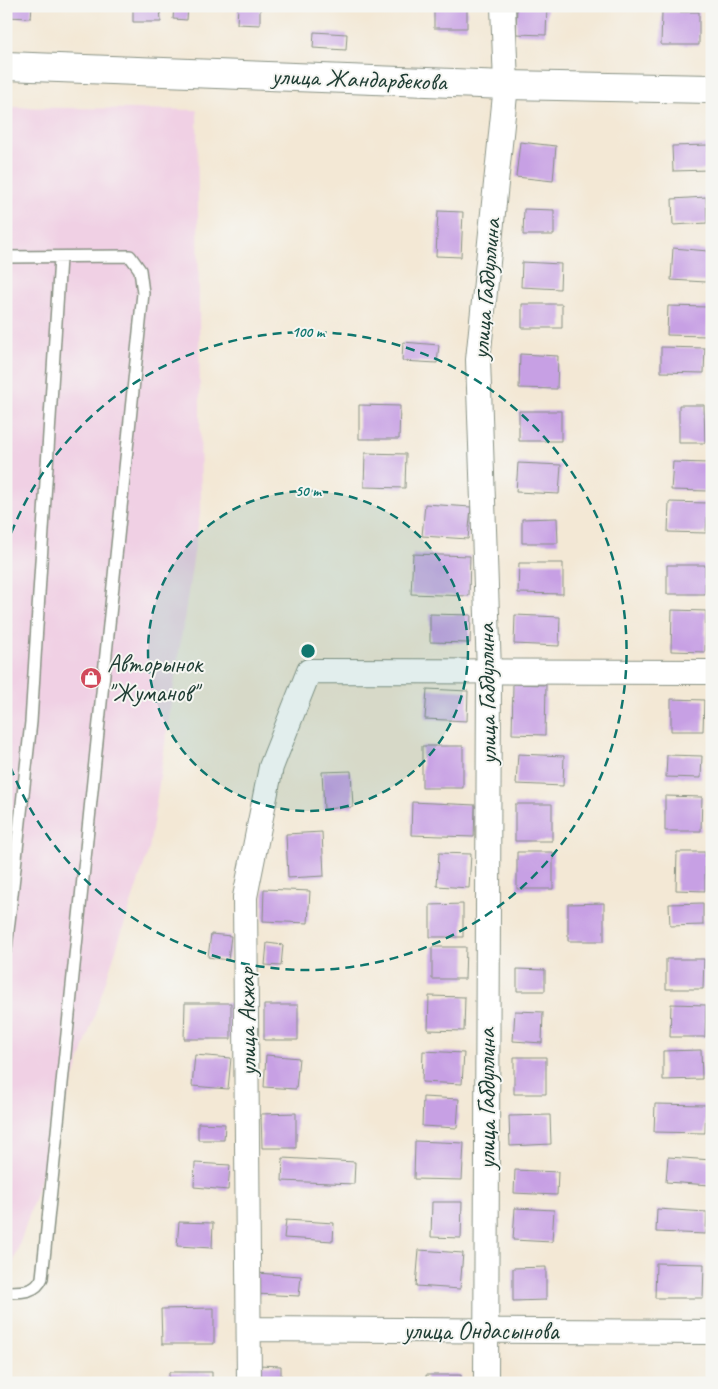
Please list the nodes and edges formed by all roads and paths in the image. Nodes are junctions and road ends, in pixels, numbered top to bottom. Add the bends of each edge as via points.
1 (503, 6) edge
2 (6, 66) edge
3 (506, 85) junction
4 (712, 89) edge
5 (6, 257) edge
6 (60, 258) junction
7 (489, 672) junction
8 (712, 672) edge
9 (6, 948) edge
10 (6, 1292) edge
11 (250, 1329) junction
12 (486, 1330) junction
13 (712, 1332) edge
14 (250, 1383) edge
15 (486, 1383) edge

1 - 3 street, улица Габдуллина
2 - 3 street, улица Жандарбекова
3 - 4 street, улица Жандарбекова
3 - 7 street, улица Габдуллина via 478,360
5 - 6 lane
6 - 9 lane via 31,722
6 - 10 lane via 130,256 140,270 143,293 42,1278 34,1289
7 - 8 street
7 - 11 street, улица Акжар via 309,671 271,767 246,897
7 - 12 street, улица Габдуллина
11 - 12 street, улица Ондасынова
11 - 14 street, улица Акжар
12 - 13 street, улица Ондасынова
12 - 15 street, улица Габдуллина

